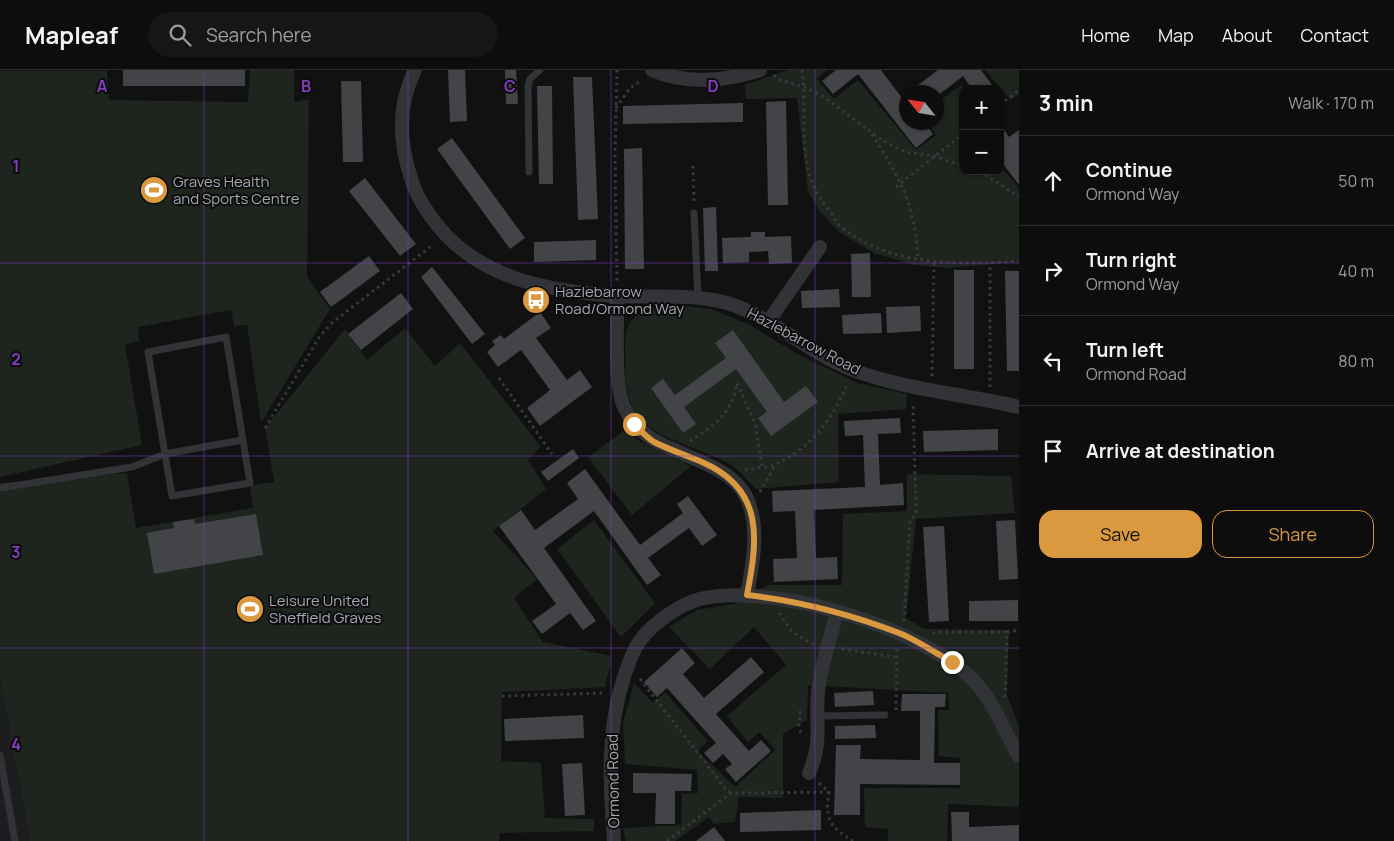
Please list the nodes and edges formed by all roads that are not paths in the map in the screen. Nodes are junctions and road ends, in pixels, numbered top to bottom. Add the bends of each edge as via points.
1 (415, 70) edge
2 (540, 70) edge
3 (760, 70) edge
4 (654, 71) edge
5 (529, 172) dead end
6 (694, 213) road end
7 (820, 248) dead end
8 (617, 296) junction
9 (698, 298) junction
10 (768, 322) junction
11 (1019, 407) edge
12 (242, 440) junction
13 (165, 454) junction
14 (0, 488) edge
15 (747, 595) junction
16 (837, 612) junction
17 (885, 715) dead end
18 (818, 716) junction
19 (0, 755) edge
20 (1019, 756) edge
21 (809, 773) dead end
22 (14, 841) edge
23 (614, 841) edge

1 - 8 street, Hazlebarrow Road via 402,108 404,158 425,209 446,235 469,256 496,272 558,289
2 - 5 lane via 528,86
3 - 4 street via 732,79 709,80
6 - 9 lane
7 - 10 street
8 - 9 street, Hazlebarrow Road
8 - 15 street via 619,390 624,407 634,424 653,441 725,475 742,490 751,510 753,564
9 - 10 street, Hazlebarrow Road via 726,303
10 - 11 street, Hazlebarrow Road via 852,369 912,387
12 - 13 lane
12 - 13 lane via 250,483 172,496
12 - 13 lane via 226,337 197,342 148,352
13 - 14 lane via 132,467
15 - 16 street, Ormond Road via 788,600
15 - 23 street, Ormond Road via 698,600 655,625 639,643 619,692 610,739
16 - 18 street via 822,669
16 - 20 street, Ormond Road via 900,634 952,662 973,679 991,702
17 - 18 lane
18 - 21 street via 819,745
19 - 22 lane

